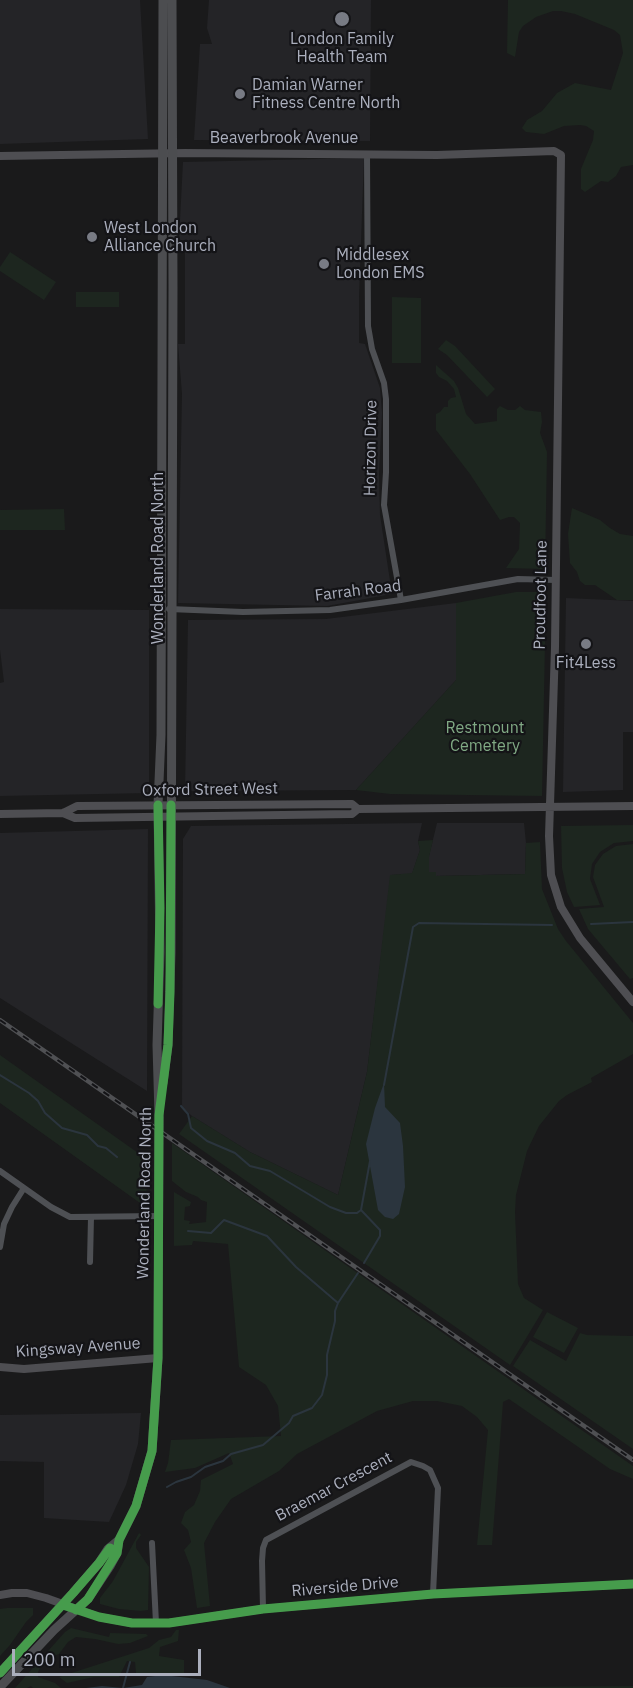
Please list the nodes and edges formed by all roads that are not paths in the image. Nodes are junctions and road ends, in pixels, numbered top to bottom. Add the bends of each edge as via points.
1 (163, 0) edge
2 (172, 0) edge
3 (162, 153) junction
4 (173, 153) junction
5 (368, 154) junction
6 (0, 156) edge
7 (562, 162) joint
8 (556, 580) junction
9 (400, 600) junction
10 (162, 608) junction
11 (173, 609) junction
12 (159, 805) junction
13 (171, 805) junction
14 (633, 806) edge
15 (551, 807) junction
16 (358, 809) junction
17 (63, 813) junction
18 (0, 814) edge
19 (171, 816) junction
20 (159, 817) junction
21 (633, 1002) edge
22 (159, 1115) junction
23 (0, 1171) edge
24 (24, 1188) junction
25 (91, 1216) junction
26 (159, 1216) junction
27 (0, 1247) edge
28 (90, 1262) dead end
29 (158, 1358) junction
30 (0, 1367) edge
31 (119, 1540) junction
32 (152, 1543) dead end
33 (633, 1584) edge
34 (433, 1594) junction
35 (0, 1595) edge
36 (63, 1605) junction
37 (76, 1610) junction
38 (263, 1610) junction
39 (156, 1623) junction
40 (0, 1673) edge
41 (1, 1686) edge

1 - 3 main road, Wonderland Road North
2 - 4 main road, Wonderland Road North
3 - 4 street, Beaverbrook Avenue
3 - 6 street, Beaverbrook Avenue
3 - 10 main road, Wonderland Road North
4 - 5 street, Beaverbrook Avenue
4 - 11 main road, Wonderland Road North
5 - 7 street, Beaverbrook Avenue via 555,152 561,155
5 - 9 street, Horizon Drive via 368,326 386,399 384,505
7 - 8 street, Proudfoot Lane
8 - 9 street, Farrah Road via 518,579
8 - 15 street, Proudfoot Lane
9 - 11 street, Farrah Road via 330,610
10 - 11 street, Farrah Road
10 - 12 main road, Wonderland Road North
11 - 13 main road, Wonderland Road North
12 - 13 street, Oxford Street West
12 - 17 street, Oxford Street West via 77,806
12 - 20 main road, Wonderland Road North
13 - 16 street, Oxford Street West via 352,804
13 - 19 main road, Wonderland Road North
14 - 15 street, Oxford Street West
15 - 16 street, Oxford Street West
15 - 21 street, Proudfoot Lane via 551,875 561,907 580,938
16 - 19 street, Oxford Street West via 352,814
17 - 18 street, Oxford Street West
17 - 20 street, Oxford Street West via 75,818
19 - 20 street, Oxford Street West
19 - 22 main road, Wonderland Road North via 168,1045
20 - 22 main road, Wonderland Road North
22 - 26 main road, Wonderland Road North
23 - 24 street
24 - 25 street via 70,1217
24 - 27 street via 4,1224
25 - 26 street
25 - 28 street
26 - 29 main road, Wonderland Road North
29 - 30 street, Kingsway Avenue via 24,1369
29 - 31 main road, Wonderland Road North via 152,1451 136,1506
31 - 36 main road, Wonderland Road North
31 - 37 main road, Wonderland Road North via 110,1566
32 - 39 street
33 - 34 street, Riverside Drive
34 - 38 street, Riverside Drive
34 - 38 street, Braemar Crescent via 438,1488 430,1470 411,1462 266,1540 262,1561
35 - 36 street, Riverside Drive via 27,1593
36 - 37 street, Riverside Drive
36 - 40 main road, Wonderland Road North
37 - 39 street, Riverside Drive via 132,1623
37 - 41 main road, Wonderland Road North
38 - 39 street, Riverside Drive

